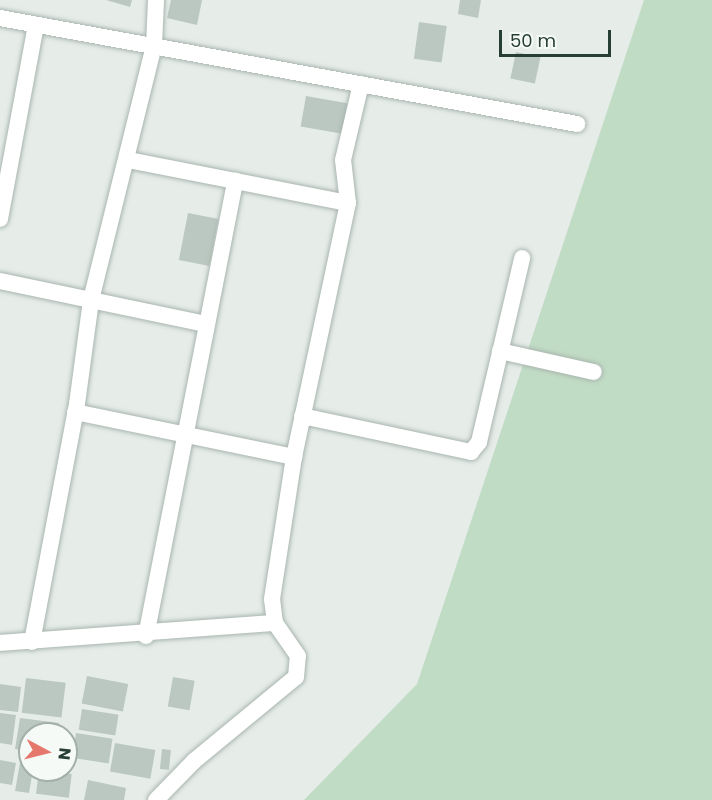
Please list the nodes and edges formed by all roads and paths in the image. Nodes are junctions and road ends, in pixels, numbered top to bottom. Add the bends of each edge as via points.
1 (156, 0) edge
2 (0, 18) edge
3 (36, 25) junction
4 (154, 46) junction
5 (361, 84) junction
6 (577, 124) dead end
7 (7, 139) edge
8 (128, 160) junction
9 (235, 181) junction
10 (348, 203) junction
11 (0, 219) edge
12 (522, 258) dead end
13 (0, 281) edge
14 (91, 300) junction
15 (206, 324) junction
16 (500, 351) junction
17 (594, 372) dead end
18 (75, 412) junction
19 (302, 416) junction
20 (184, 435) junction
21 (294, 457) junction
22 (275, 623) junction
23 (146, 636) junction
24 (32, 642) junction
25 (0, 643) edge
26 (156, 800) edge

1 - 4 street
2 - 3 street
3 - 4 street
3 - 7 street
4 - 5 street
4 - 8 street
5 - 6 street
5 - 10 street via 343,160
7 - 11 street
8 - 9 street
8 - 14 street
9 - 10 street
9 - 15 street
10 - 19 street
12 - 16 street
13 - 14 street
14 - 15 street
14 - 18 street
15 - 20 street
16 - 17 street
16 - 19 street via 479,442 467,453
18 - 20 street
18 - 24 street
19 - 21 street
20 - 21 street
20 - 23 street
21 - 22 street via 272,599
22 - 23 street
22 - 26 street via 298,656 296,677 194,761
23 - 24 street
24 - 25 street

